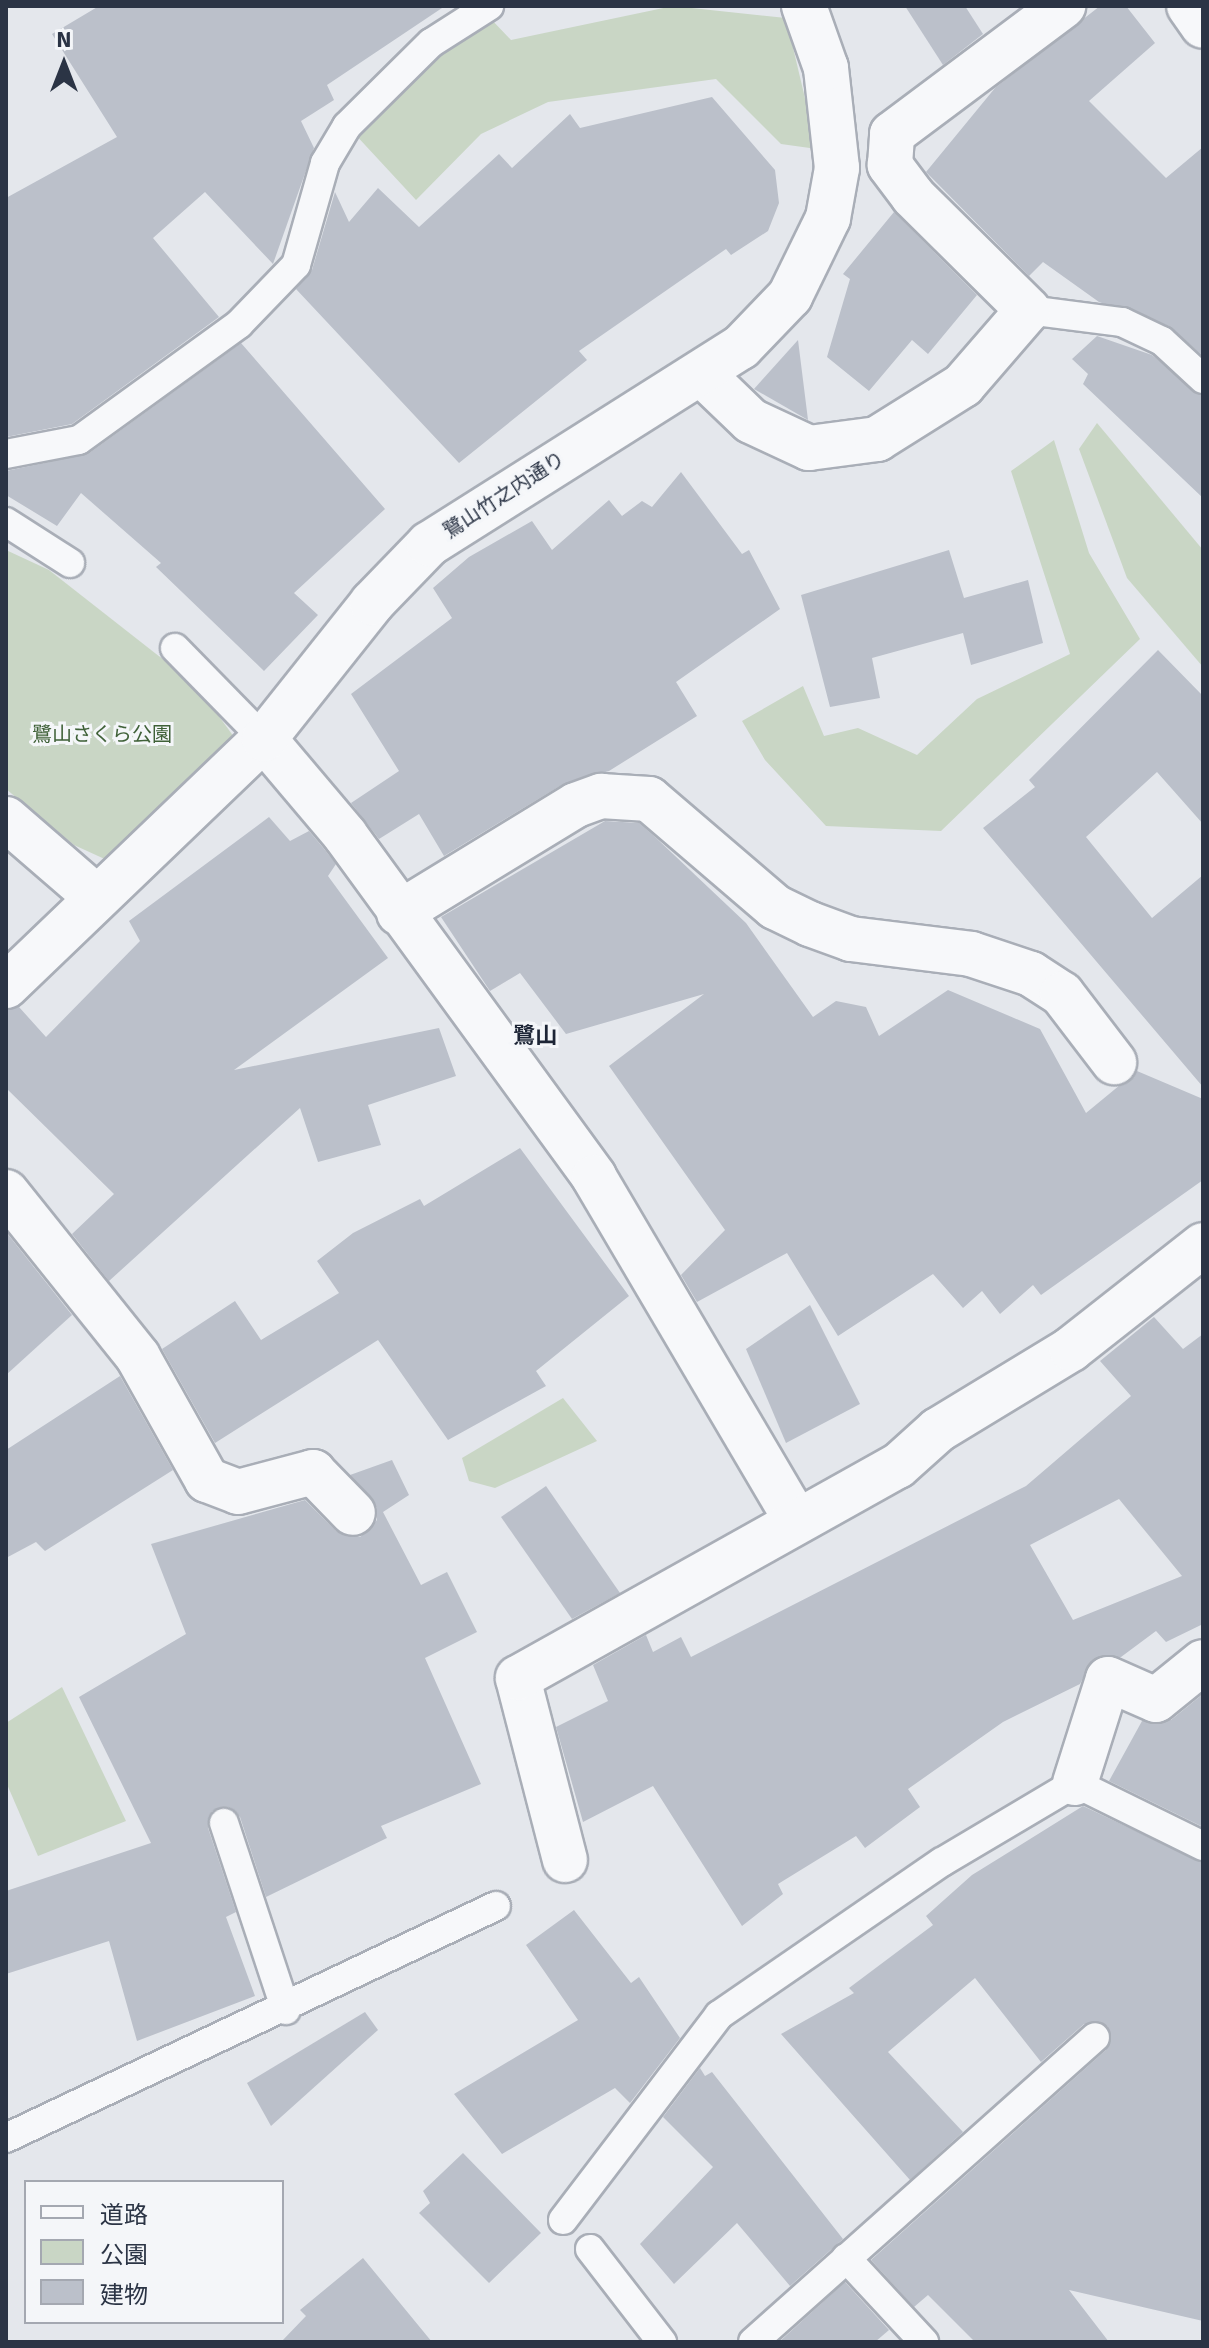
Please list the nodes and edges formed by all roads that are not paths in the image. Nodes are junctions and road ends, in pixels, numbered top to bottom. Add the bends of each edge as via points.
1 (489, 6) edge
2 (804, 6) edge
3 (1063, 6) edge
4 (1189, 6) edge
5 (1203, 26) edge
6 (1028, 310) junction
7 (701, 373) junction
8 (1203, 379) edge
9 (6, 454) edge
10 (6, 522) edge
11 (70, 563) dead end
12 (175, 648) dead end
13 (264, 739) junction
14 (6, 819) edge
15 (96, 897) junction
16 (399, 913) junction
17 (6, 986) edge
18 (1114, 1062) dead end
19 (6, 1192) edge
20 (1203, 1245) edge
21 (353, 1513) dead end
22 (795, 1518) junction
23 (1203, 1662) edge
24 (1075, 1783) junction
25 (224, 1823) dead end
26 (1203, 1846) edge
27 (565, 1860) dead end
28 (496, 1906) dead end
29 (286, 2010) junction
30 (1095, 2037) dead end
31 (6, 2138) edge
32 (563, 2220) dead end
33 (590, 2249) dead end
34 (846, 2258) junction
35 (659, 2336) edge
36 (684, 2342) edge
37 (753, 2342) edge
38 (924, 2342) edge

1 - 9 lane via 431,43 347,126 325,163 296,265 239,324 79,440
2 - 7 street, 鷺山竹之内通り via 835,117 837,168 828,218 790,296 741,347
3 - 6 street via 906,117 889,148 890,165 913,196
4 - 5 street
6 - 7 street via 940,406 855,446 809,448 772,436
6 - 8 lane via 1122,322 1162,341
7 - 13 street, 鷺山竹之内通り via 429,544 372,603
10 - 11 lane
12 - 13 lane
13 - 15 street, 鷺山竹之内通り
13 - 16 street
14 - 15 street
15 - 17 street, 鷺山竹之内通り
16 - 18 street via 576,805 601,796 649,799 775,907 810,924 881,944 971,954 1031,974 1062,994
16 - 22 street via 530,1085 650,1261
19 - 21 street via 138,1357 207,1480 238,1492 313,1472
20 - 22 street via 1071,1349 938,1430 898,1466
22 - 27 street via 774,1540 518,1678
23 - 24 street via 1156,1700 1108,1679
24 - 26 lane
24 - 32 lane via 942,1862 719,2015
25 - 29 lane
28 - 29 lane
29 - 31 lane
30 - 34 lane
33 - 35 lane
34 - 37 lane
34 - 38 lane
35 - 36 lane

